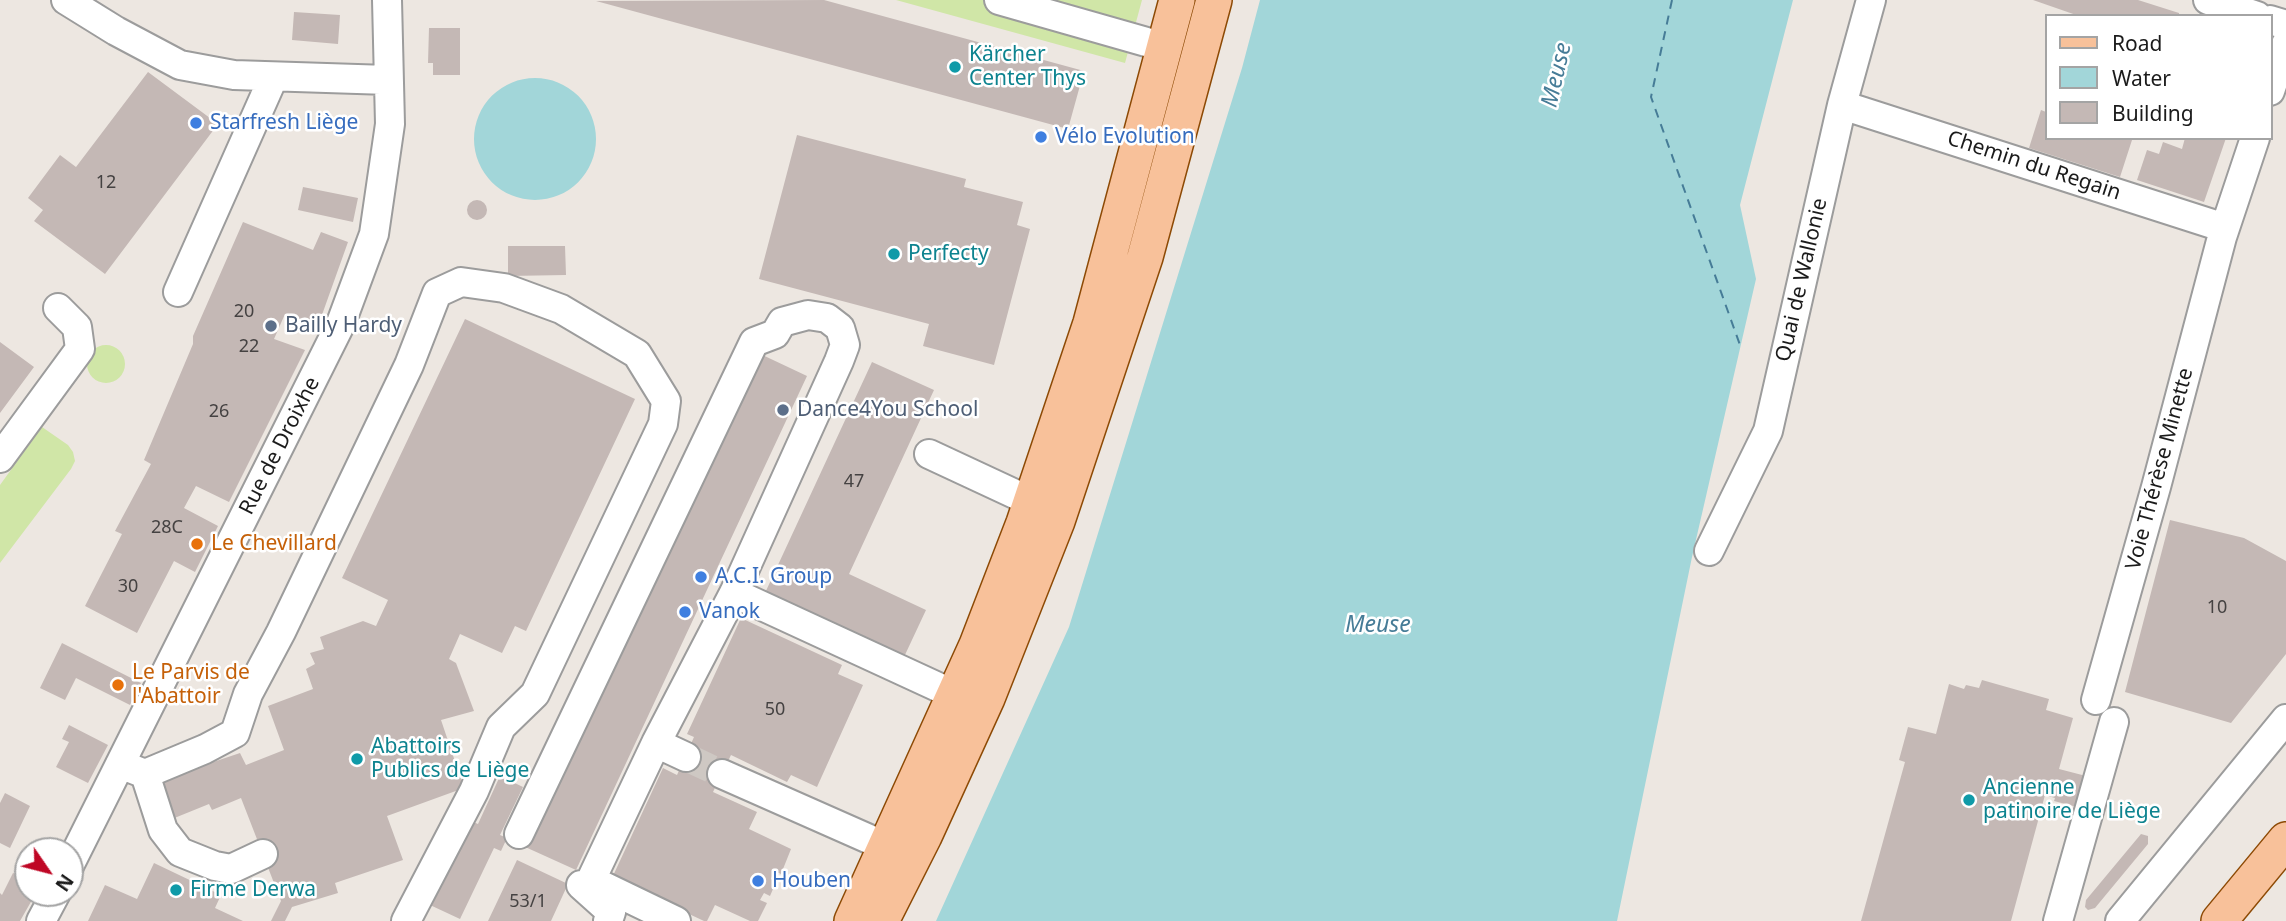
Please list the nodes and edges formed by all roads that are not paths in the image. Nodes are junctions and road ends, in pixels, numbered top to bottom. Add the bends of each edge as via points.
1 (66, 0) edge
2 (387, 0) edge
3 (999, 0) edge
4 (1177, 0) edge
5 (1214, 0) edge
6 (1871, 0) edge
7 (2207, 0) edge
8 (2251, 14) edge
9 (2286, 44) edge
10 (1164, 47) junction
11 (273, 78) junction
12 (388, 80) junction
13 (2272, 86) edge
14 (1842, 105) junction
15 (1142, 132) junction
16 (2254, 140) edge
17 (2223, 232) junction
18 (1145, 257) junction
19 (178, 292) dead end
20 (58, 308) dead end
21 (929, 454) dead end
22 (0, 458) edge
23 (1017, 495) junction
24 (1709, 551) dead end
25 (734, 593) junction
26 (940, 688) junction
27 (2096, 700) dead end
28 (2286, 719) edge
29 (2114, 722) dead end
30 (656, 743) junction
31 (686, 757) tunnel mouth
32 (133, 769) junction
33 (722, 774) tunnel mouth
34 (519, 834) dead end
35 (2286, 840) edge
36 (84, 843) edge
37 (873, 853) junction
38 (263, 854) dead end
39 (2286, 876) edge
40 (573, 877) dead end
41 (406, 921) edge
42 (608, 921) edge
43 (676, 921) edge
44 (828, 921) edge
45 (842, 921) edge
46 (852, 921) edge
47 (880, 921) edge
48 (2058, 921) edge
49 (2120, 921) edge
50 (2219, 921) edge
51 (2248, 921) edge

1 - 11 street via 180,65
2 - 12 street, Rue de Droixhe
3 - 10 street
4 - 10 main road
5 - 18 main road
6 - 14 street, Quai de Wallonie
7 - 8 street
9 - 13 street
10 - 15 main road
10 - 18 main road via 1184,57 1186,70 1155,194
11 - 12 street
11 - 19 street
12 - 32 street, Rue de Droixhe via 390,124 374,234 341,323
14 - 17 street, Chemin du Regain
14 - 24 street, Quai de Wallonie via 1768,431
15 - 23 main road via 1116,176
15 - 37 main road via 1091,323 1024,523 977,645
16 - 17 street, Voie Thérèse Minette
17 - 27 street, Voie Thérèse Minette
18 - 47 main road via 1077,466 1027,600 951,778
20 - 22 street via 77,327 80,349
21 - 23 street
23 - 26 main road
25 - 26 street
25 - 30 street
25 - 34 street via 845,345 841,328 827,318 808,315 782,322 775,334 754,342
26 - 37 main road
28 - 49 street
29 - 48 street
30 - 31 street
30 - 43 street via 591,880
32 - 36 street, Rue de Droixhe
32 - 38 street via 163,830 180,852 231,869
32 - 41 street via 205,749 235,733 248,694 409,365 438,293 461,282 504,288 561,309 637,354 666,401 663,424 535,694 502,727
33 - 37 street
35 - 50 main road
37 - 44 main road
37 - 45 main road
37 - 46 main road
39 - 51 main road
40 - 42 street via 611,912

